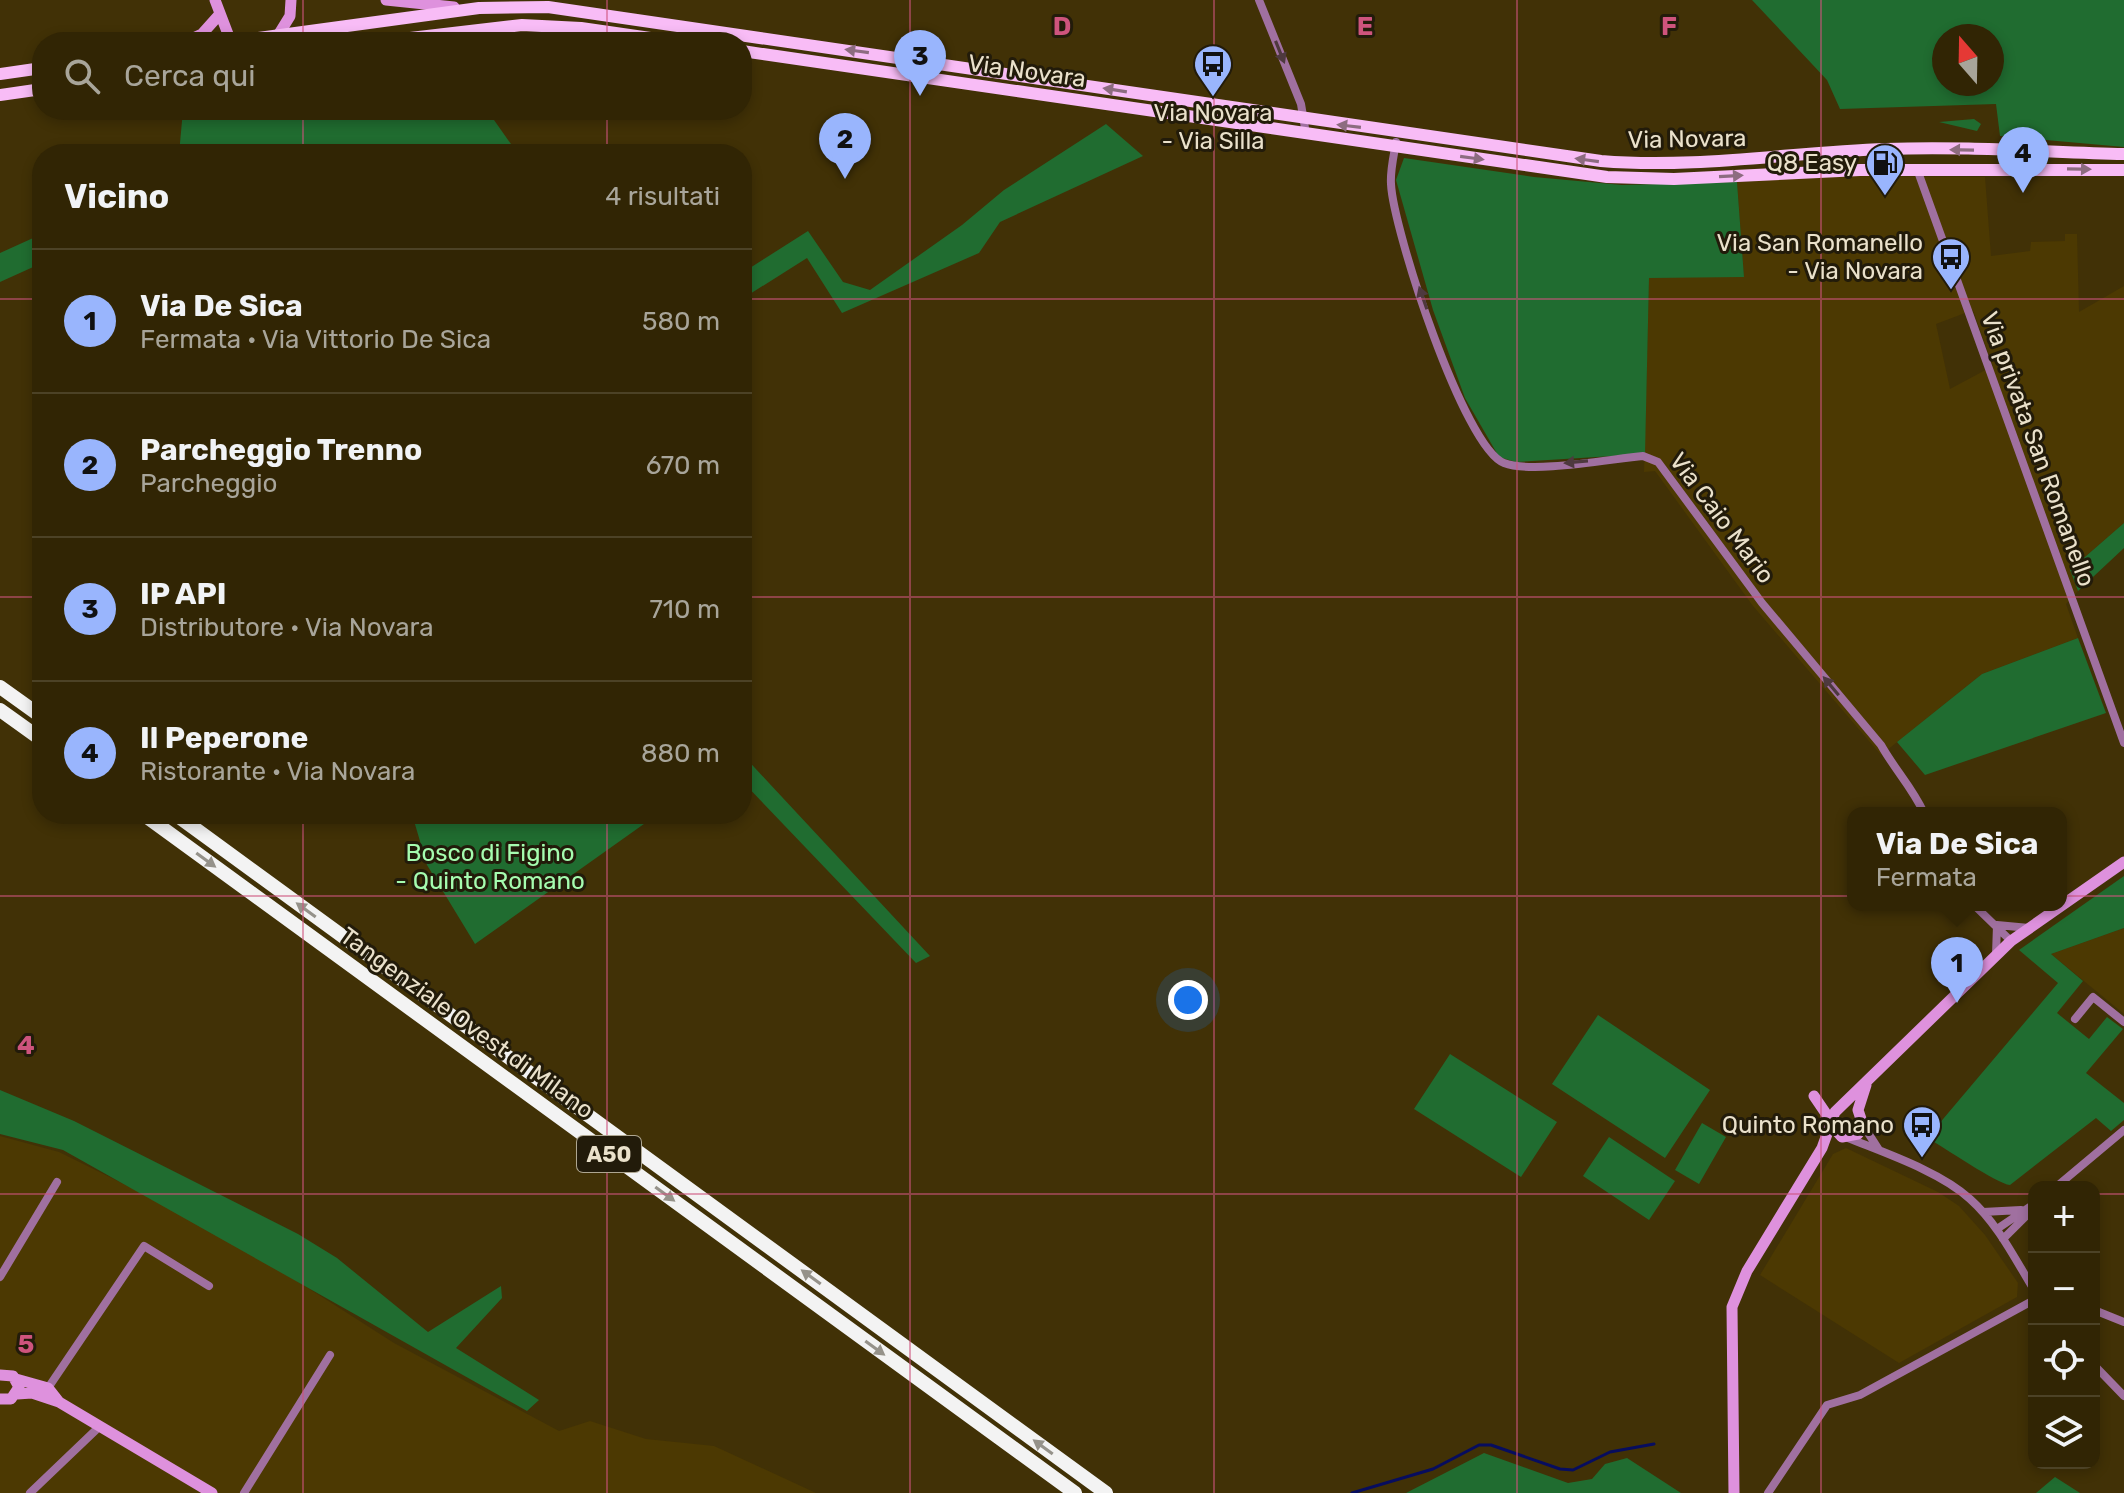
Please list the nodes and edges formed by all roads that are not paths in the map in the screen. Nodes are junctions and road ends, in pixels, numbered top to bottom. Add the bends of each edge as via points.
1 (215, 0) edge
2 (291, 0) edge
3 (386, 0) edge
4 (1259, 0) edge
5 (479, 8) junction
6 (219, 15) junction
7 (204, 32) edge
8 (226, 32) edge
9 (280, 32) edge
10 (321, 32) edge
11 (462, 32) edge
12 (609, 32) edge
13 (724, 32) edge
14 (752, 36) edge
15 (752, 52) edge
16 (32, 69) edge
17 (0, 74) edge
18 (32, 90) edge
19 (0, 95) edge
20 (1302, 119) junction
21 (1397, 131) junction
22 (1306, 134) junction
23 (1395, 148) junction
24 (1916, 150) junction
25 (2124, 154) edge
26 (1917, 169) junction
27 (2124, 170) edge
28 (0, 687) edge
29 (0, 710) edge
30 (32, 710) edge
31 (32, 733) edge
32 (2124, 743) edge
33 (1921, 807) edge
34 (157, 824) edge
35 (189, 824) edge
36 (2124, 862) edge
37 (2067, 902) edge
38 (1981, 911) edge
39 (2053, 911) edge
40 (1997, 925) junction
41 (2029, 928) junction
42 (2011, 941) junction
43 (1996, 955) junction
44 (2075, 1019) dead end
45 (2124, 1022) edge
46 (1867, 1080) junction
47 (1841, 1108) junction
48 (1858, 1110) junction
49 (1832, 1124) junction
50 (1863, 1125) junction
51 (2124, 1130) edge
52 (1845, 1138) junction
53 (1822, 1148) junction
54 (1879, 1150) junction
55 (2063, 1181) edge
56 (57, 1182) dead end
57 (2028, 1208) edge
58 (2022, 1210) junction
59 (1983, 1212) junction
60 (2028, 1212) edge
61 (1997, 1229) junction
62 (2003, 1239) junction
63 (0, 1277) edge
64 (2028, 1280) edge
65 (209, 1286) dead end
66 (2028, 1303) edge
67 (2100, 1312) edge
68 (2124, 1322) edge
69 (330, 1355) dead end
70 (2100, 1371) edge
71 (5, 1374) edge
72 (45, 1392) junction
73 (2124, 1396) edge
74 (8, 1398) edge
75 (0, 1414) edge
76 (99, 1427) junction
77 (30, 1493) edge
78 (212, 1493) edge
79 (244, 1493) edge
80 (1075, 1493) edge
81 (1106, 1493) edge
82 (1734, 1493) edge
83 (1768, 1493) edge

1 - 6 street, Via Novara
2 - 9 street via 290,16
3 - 5 street, Via Novara
4 -> 20 street via 1301,104
5 - 10 main road, Via Novara
13 -> 5 main road, Via Novara via 564,8
6 - 7 street
6 - 8 street, Via Novara
11 - 12 main road via 522,25
20 -> 14 main road, Via Novara
15 - 22 main road, Via Novara
16 - 17 main road
18 - 19 main road
21 -> 20 main road, Via Novara
20 - 22 street
21 - 23 street, Via Caio Mario
24 -> 21 main road, Via Novara via 1646,165
22 - 23 main road, Via Novara
23 -> 26 main road, Via Novara via 1641,179
33 -> 23 street, Via Caio Mario via 1881,745 1762,603 1658,462 1643,456 1521,467 1492,456 1462,408 1399,230 1391,184
25 -> 24 main road, Via Novara
24 - 26 main road
26 -> 27 main road, Via Novara
26 - 32 street, Via privata San Romanello
28 - 30 highway
29 - 31 highway
34 -> 80 highway, Tangenziale Ovest di Milano / A50
81 -> 35 highway, Tangenziale Ovest di Milano / A50
36 - 37 street
38 - 40 street
39 - 41 street
40 - 41 street
40 - 42 street
40 - 43 street
41 - 42 street
42 - 43 street
43 - 46 street
44 - 45 street via 2093,997
46 - 47 street
46 - 48 street
47 - 48 street
47 - 49 street
47 - 49 street via 1817,1098
48 - 50 street
49 - 52 street
49 - 53 street
50 - 52 street via 1858,1134
50 - 54 street
51 - 55 street
52 - 53 street
52 - 54 street
53 - 82 street via 1747,1271 1732,1307
54 - 59 street via 1961,1191
56 - 63 street
57 - 58 street
58 - 59 street
58 - 61 street
59 - 61 street
60 - 62 street
61 - 62 street
62 - 64 street
65 - 72 street via 144,1246
66 - 83 street via 1860,1395 1827,1405
67 - 68 street
69 - 79 street
70 - 73 street
71 - 72 street
71 - 74 street
72 - 74 street
72 - 76 street
74 - 75 street
76 - 77 street
76 - 78 street

